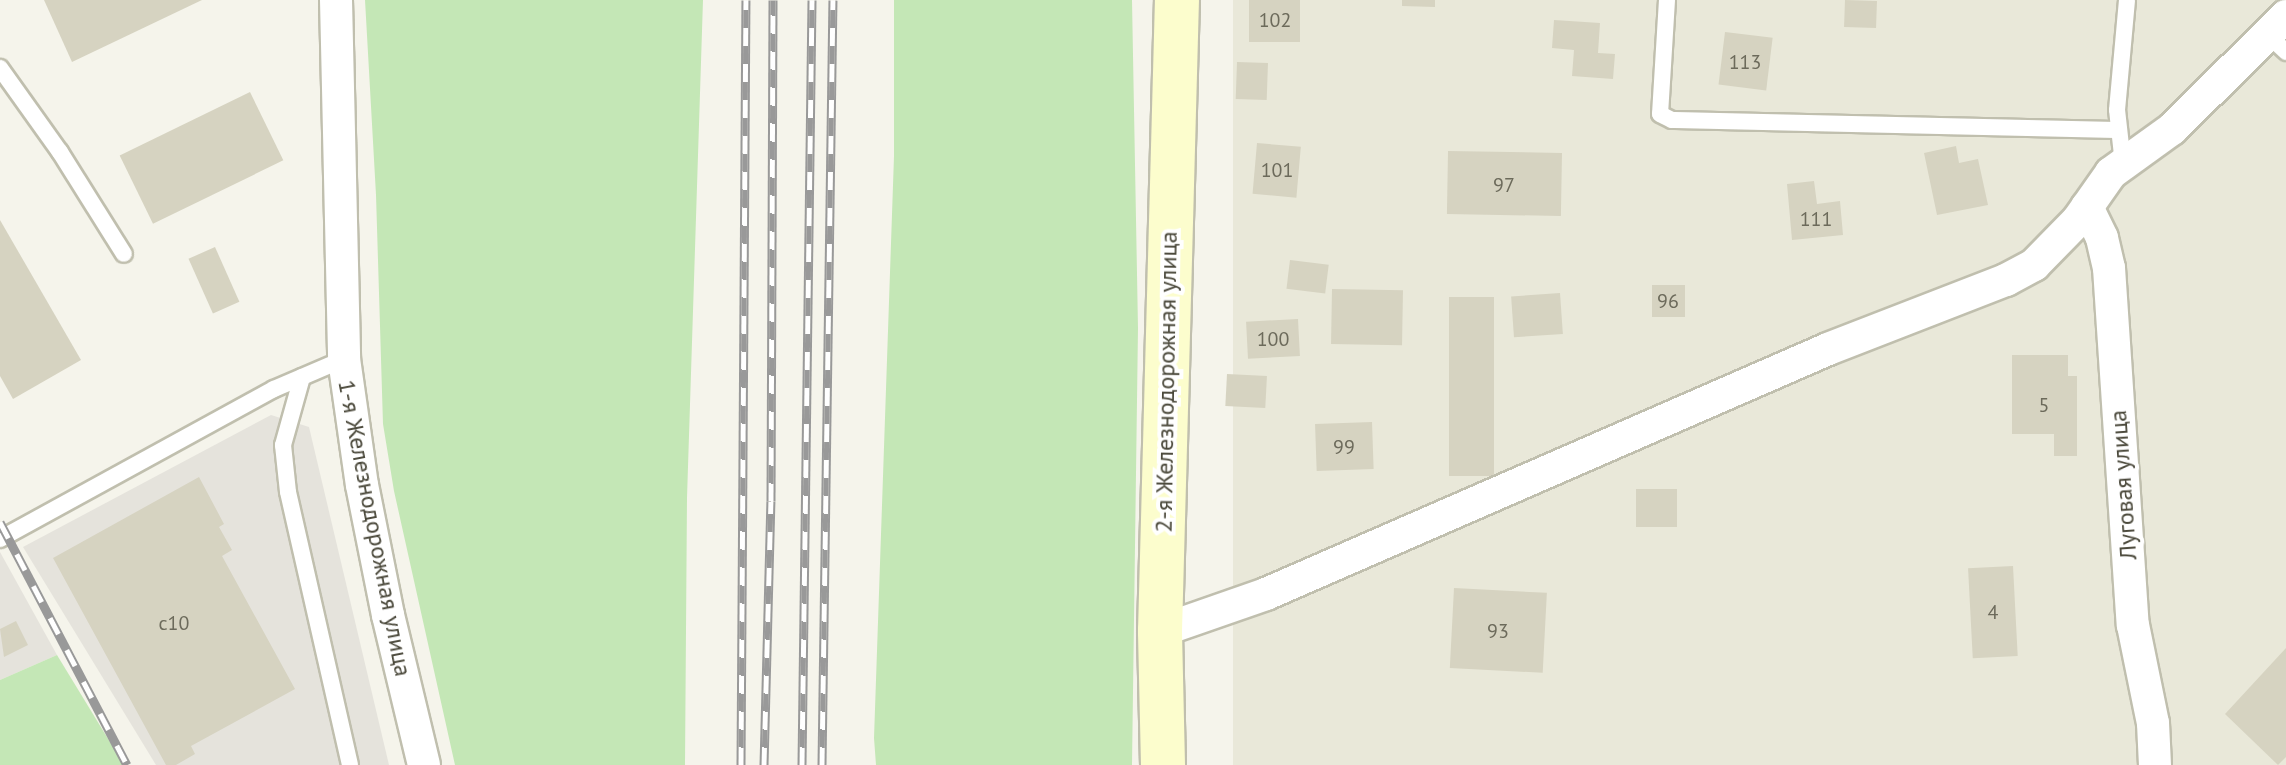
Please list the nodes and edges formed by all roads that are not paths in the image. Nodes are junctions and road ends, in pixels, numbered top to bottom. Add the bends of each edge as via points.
1 (336, 0) edge
2 (1177, 0) edge
3 (1667, 0) edge
4 (2127, 0) edge
5 (2280, 34) edge
6 (0, 68) edge
7 (2119, 130) junction
8 (2123, 164) junction
9 (2087, 207) junction
10 (124, 254) dead end
11 (344, 359) junction
12 (302, 377) junction
13 (0, 539) edge
14 (1160, 631) junction
15 (350, 765) edge
16 (424, 765) edge
17 (1163, 765) edge
18 (2155, 765) edge

1 - 11 street, 1-я Железнодорожная улица
2 - 14 street, 2-я Железнодорожная улица
3 - 7 lane via 1660,114 1672,120
4 - 7 lane
5 - 8 street via 2172,129
6 - 10 lane
7 - 8 lane
8 - 9 street
9 - 14 street via 2057,245 2006,280 1828,349 1280,588
9 - 18 street, Луговая улица via 2109,268 2133,625 2153,723
11 - 12 lane
11 - 16 street, 1-я Железнодорожная улица via 376,557
12 - 13 lane
12 - 15 lane via 283,445 288,492
14 - 17 street, 2-я Железнодорожная улица

